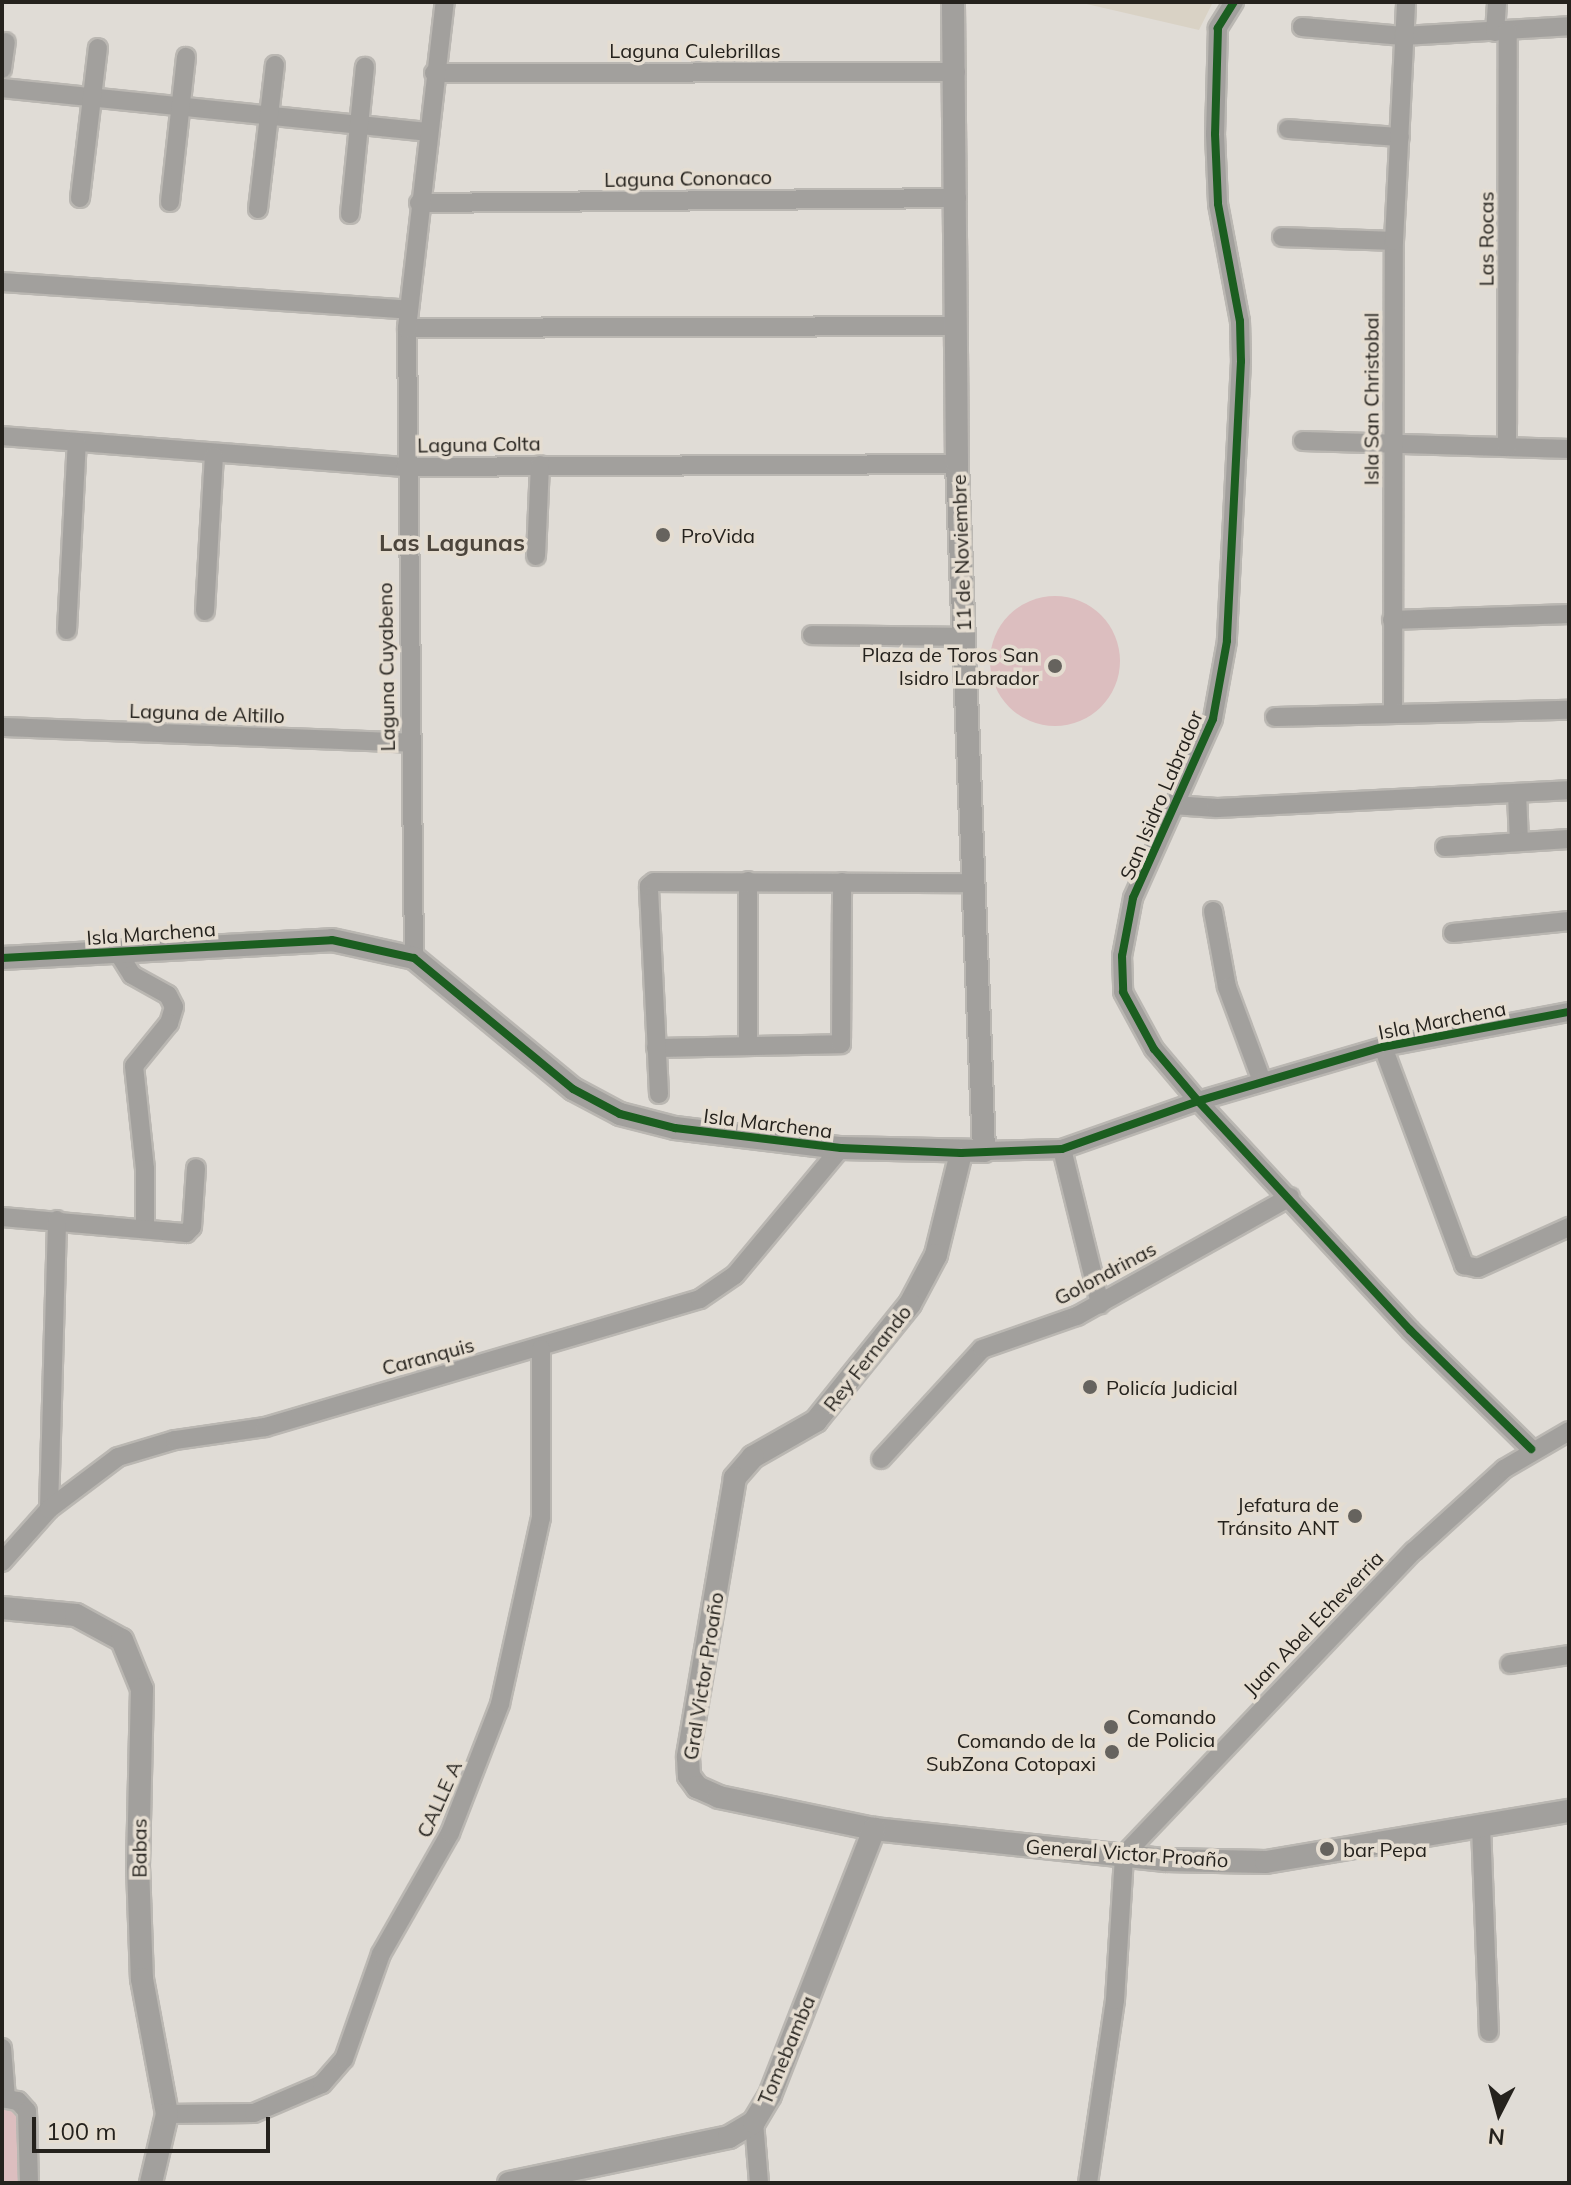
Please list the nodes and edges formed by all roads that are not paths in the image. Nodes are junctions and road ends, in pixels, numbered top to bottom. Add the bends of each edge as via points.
1 (445, 2) edge
2 (953, 2) edge
3 (1234, 2) edge
4 (1406, 2) edge
5 (1497, 2) edge
6 (1569, 26) edge
7 (1302, 27) dead end
8 (1501, 32) junction
9 (1403, 36) junction
10 (6, 42) dead end
11 (98, 48) dead end
12 (186, 57) dead end
13 (275, 65) dead end
14 (365, 67) dead end
15 (2, 69) edge
16 (956, 72) junction
17 (434, 73) junction
18 (2, 88) edge
19 (92, 97) junction
20 (181, 104) junction
21 (269, 114) junction
22 (358, 124) junction
23 (1288, 129) dead end
24 (428, 132) junction
25 (1400, 137) junction
26 (80, 198) dead end
27 (957, 198) junction
28 (170, 202) dead end
29 (419, 203) junction
30 (258, 209) dead end
31 (350, 214) dead end
32 (1282, 237) dead end
33 (1394, 241) junction
34 (2, 282) edge
35 (407, 319) junction
36 (957, 326) junction
37 (2, 436) edge
38 (1303, 441) dead end
39 (77, 442) junction
40 (1391, 443) junction
41 (1507, 447) junction
42 (1569, 449) edge
43 (214, 456) junction
44 (957, 464) junction
45 (540, 465) junction
46 (405, 467) junction
47 (536, 556) dead end
48 (205, 611) dead end
49 (1569, 614) edge
50 (1392, 620) junction
51 (67, 630) dead end
52 (812, 635) dead end
53 (965, 637) junction
54 (1569, 710) edge
55 (1393, 714) junction
56 (1275, 717) dead end
57 (2, 727) edge
58 (410, 743) junction
59 (1569, 790) edge
60 (1517, 793) junction
61 (1173, 805) junction
62 (1569, 839) edge
63 (1519, 842) junction
64 (1445, 847) dead end
65 (748, 881) junction
66 (842, 882) junction
67 (972, 883) junction
68 (1213, 911) dead end
69 (1569, 921) edge
70 (1453, 933) dead end
71 (117, 951) junction
72 (2, 958) edge
73 (414, 958) junction
74 (1569, 1012) edge
75 (748, 1046) junction
76 (1383, 1047) junction
77 (656, 1048) junction
78 (1262, 1081) junction
79 (659, 1094) dead end
80 (1198, 1101) junction
81 (841, 1148) junction
82 (1062, 1149) junction
83 (984, 1151) junction
84 (961, 1153) junction
85 (196, 1168) dead end
86 (1290, 1197) junction
87 (2, 1217) edge
88 (57, 1220) junction
89 (1569, 1227) edge
90 (145, 1228) junction
91 (1100, 1304) junction
92 (541, 1349) junction
93 (1569, 1431) edge
94 (1531, 1449) junction
95 (881, 1459) dead end
96 (735, 1478) joint
97 (49, 1509) junction
98 (2, 1562) edge
99 (2, 1608) edge
100 (1569, 1655) edge
101 (1510, 1664) dead end
102 (1569, 1811) edge
103 (1481, 1826) junction
104 (874, 1829) junction
105 (1124, 1855) junction
106 (1489, 2032) dead end
107 (2, 2048) edge
108 (4, 2098) edge
109 (167, 2114) junction
110 (754, 2122) junction
111 (29, 2183) edge
112 (151, 2183) edge
113 (509, 2183) edge
114 (759, 2183) edge
115 (1088, 2183) edge

1 - 17 street, Laguna Cuyabeno
2 - 16 street, 11 de Noviembre
3 - 61 street, San Isidro Labrador via 1218,28 1215,134 1218,204 1240,321 1241,361 1227,641 1213,719
4 - 9 street, Isla San Christobal
5 - 8 street, Las Rocas
6 - 8 street
7 - 9 street
8 - 9 street
8 - 41 street, Las Rocas
9 - 25 street, Isla San Christobal
10 - 15 street
11 - 19 street
12 - 20 street
13 - 21 street
14 - 22 street
16 - 17 street, Laguna Culebrillas
16 - 27 street, 11 de Noviembre
17 - 24 street, Laguna Cuyabeno
18 - 19 street
19 - 20 street
19 - 26 street
20 - 21 street
20 - 28 street
21 - 22 street
21 - 30 street
22 - 24 street
22 - 31 street
23 - 25 street
24 - 29 street, Laguna Cuyabeno
25 - 33 street, Isla San Christobal
27 - 29 street, Laguna Cononaco
27 - 36 street, 11 de Noviembre
29 - 35 street, Laguna Cuyabeno
32 - 33 street
33 - 40 street, Isla San Christobal
34 - 35 street
35 - 36 street
35 - 46 street, Laguna Cuyabeno
36 - 44 street, 11 de Noviembre
37 - 39 street, Laguna Colta
38 - 40 street
39 - 43 street, Laguna Colta
39 - 51 street
40 - 41 street
40 - 50 street, Isla San Christobal
41 - 42 street
43 - 46 street, Laguna Colta
43 - 48 street
44 - 45 street, Laguna Colta
44 - 53 street, 11 de Noviembre
45 - 46 street, Laguna Colta
45 - 47 street
46 - 58 street, Laguna Cuyabeno
49 - 50 street
50 - 55 street, Isla San Christobal
52 - 53 street
53 - 67 street, 11 de Noviembre
54 - 55 street
55 - 56 street
57 - 58 street, Laguna de Altillo
58 - 73 street, Laguna Cuyabeno
59 - 60 street
60 - 61 street via 1217,808
60 - 63 street
61 - 80 street, San Isidro Labrador via 1133,898 1122,956 1123,992 1154,1049
62 - 63 street
63 - 64 street
65 - 66 street
65 - 75 street
65 - 77 street via 659,879 649,886
66 - 67 street
66 - 75 street via 841,1044
67 - 83 street, 11 de Noviembre
68 - 78 street via 1227,987
69 - 70 street
71 - 72 street, Isla Marchena
71 - 73 street, Isla Marchena via 317,940
71 - 90 street via 132,975 168,995 174,1007 169,1023 134,1061
73 - 81 street, Isla Marchena via 573,1089 620,1114 675,1128
74 - 76 street, Isla Marchena
75 - 77 street
76 - 78 street, Isla Marchena
76 - 89 street via 1464,1265 1478,1268
77 - 79 street
78 - 80 street, Isla Marchena
80 - 82 street, Isla Marchena
80 - 86 street, San Isidro Labrador
81 - 84 street, Isla Marchena
81 - 92 street, Caranquis via 735,1275 700,1299
82 - 83 street, Isla Marchena
82 - 91 street
83 - 84 street, Isla Marchena
84 - 96 street, Rey Fernando via 936,1255 910,1304 816,1421 753,1457
85 - 90 street via 192,1227 182,1233
86 - 91 street, Golondrinas
86 - 94 street, San Isidro Labrador via 1410,1330
87 - 88 street
88 - 90 street
88 - 97 street
91 - 95 street, Golondrinas via 982,1349
92 - 97 street, Caranquis via 265,1427 145,1448 118,1457
92 - 109 street, CALLE A via 541,1518 500,1704 450,1833 381,1954 344,2059 322,2084 254,2113
93 - 94 street, Juan Abel Echeverria
94 - 105 street, Juan Abel Echeverria via 1414,1551
96 - 104 street, Gral Victor Proaño via 689,1776 697,1787 719,1797
97 - 98 street, Caranquis
99 - 109 street, Babas via 76,1615 122,1640 136,1666 142,1689 142,1979
100 - 101 street
102 - 103 street, General Victor Proaño
103 - 105 street, General Victor Proaño via 1266,1862
103 - 106 street
104 - 105 street, General Victor Proaño
104 - 110 street, Tomebamba via 770,2095
105 - 115 street via 1115,2000
107 - 108 street
108 - 111 street via 27,2111
109 - 112 street, Babas
110 - 113 street, Tomebamba via 729,2137
110 - 114 street

